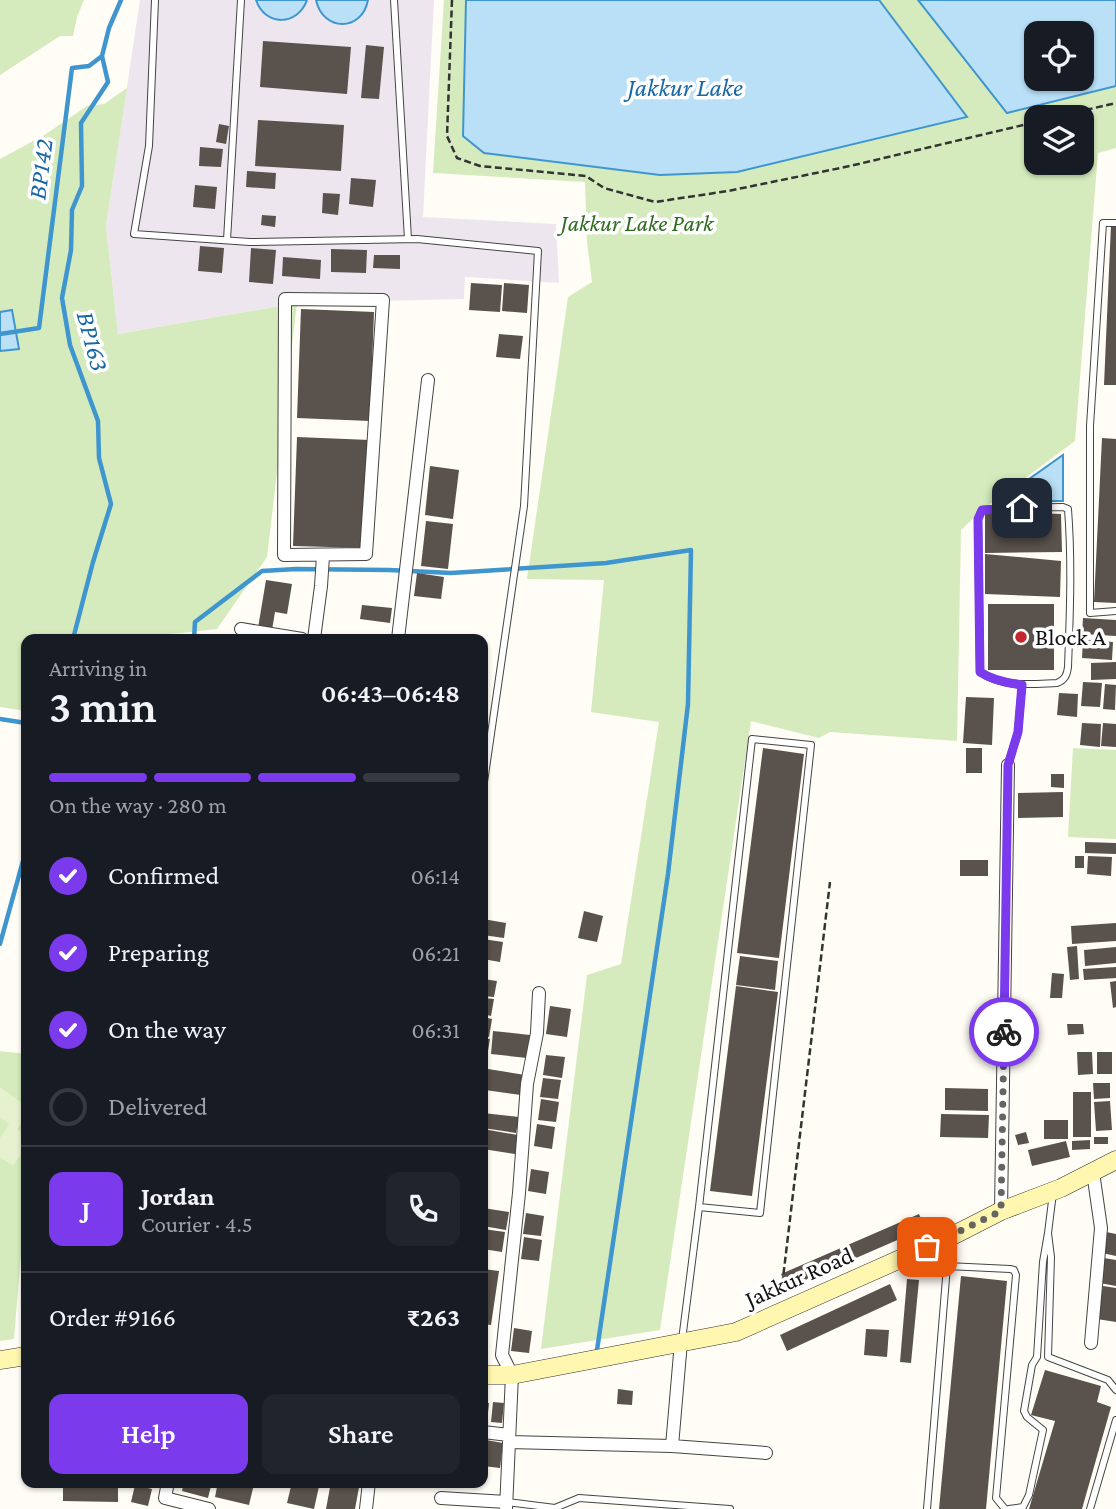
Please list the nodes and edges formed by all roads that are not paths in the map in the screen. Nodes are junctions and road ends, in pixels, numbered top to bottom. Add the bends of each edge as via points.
1 (155, 0) edge
2 (241, 0) edge
3 (394, 0) edge
4 (1116, 223) edge
5 (408, 239) junction
6 (228, 240) junction
7 (428, 380) dead end
8 (323, 558) junction
9 (1116, 611) edge
10 (241, 629) dead end
11 (272, 634) edge
12 (315, 634) edge
13 (399, 634) edge
14 (1022, 685) junction
15 (488, 754) edge
16 (1008, 765) joint
17 (539, 993) dead end
18 (1116, 1160) edge
19 (1093, 1172) junction
20 (1054, 1191) junction
21 (699, 1207) junction
22 (1001, 1211) junction
23 (1048, 1233) junction
24 (952, 1236) junction
25 (947, 1266) junction
26 (681, 1342) junction
27 (1091, 1343) dead end
28 (21, 1357) edge
29 (0, 1360) edge
30 (488, 1375) edge
31 (512, 1375) junction
32 (1116, 1390) edge
33 (1116, 1420) edge
34 (488, 1433) edge
35 (509, 1438) junction
36 (672, 1446) junction
37 (766, 1453) dead end
38 (167, 1488) edge
39 (368, 1488) edge
40 (441, 1498) dead end
41 (506, 1506) edge
42 (209, 1509) edge
43 (366, 1509) edge
44 (730, 1509) edge
45 (927, 1509) edge
46 (1007, 1509) edge
47 (1090, 1509) edge

1 - 6 lane via 149,146 134,234
2 - 6 lane
3 - 5 lane
4 - 9 lane via 1102,223 1090,426 1090,613
5 - 6 lane
5 - 15 lane via 538,251 524,506
7 - 13 street
8 - 8 street via 366,554 383,300 285,299 284,555
8 - 12 street
10 - 11 street
14 - 14 lane via 1057,683 1068,667 1070,534 1068,509 1063,507 982,510 978,519 980,672
14 - 16 lane via 1018,732
16 - 22 street
17 - 31 street via 502,1355
18 - 19 street, Jakkur Road
19 - 20 street, Jakkur Road
19 - 27 street via 1101,1228
20 - 22 street, Jakkur Road
20 - 23 lane
21 - 21 lane via 752,739 811,745 760,1213
21 - 26 lane
22 - 24 street, Jakkur Road
23 - 32 lane via 1048,1357 1108,1380
23 - 46 lane via 1037,1357 1024,1411 1043,1430 1029,1495 1023,1507
24 - 25 lane
24 - 26 street, Jakkur Road via 736,1332
25 - 45 lane
25 - 46 lane via 1010,1269 1016,1275 996,1498
26 - 31 street, Jakkur Road
26 - 36 street
28 - 29 street
30 - 31 street, Jakkur Road
31 - 35 street
33 - 47 lane
34 - 35 street
35 - 36 street
35 - 41 street
36 - 37 street
38 - 42 street via 165,1498
39 - 43 street
40 - 41 street
41 - 44 lane via 555,1508 579,1498

